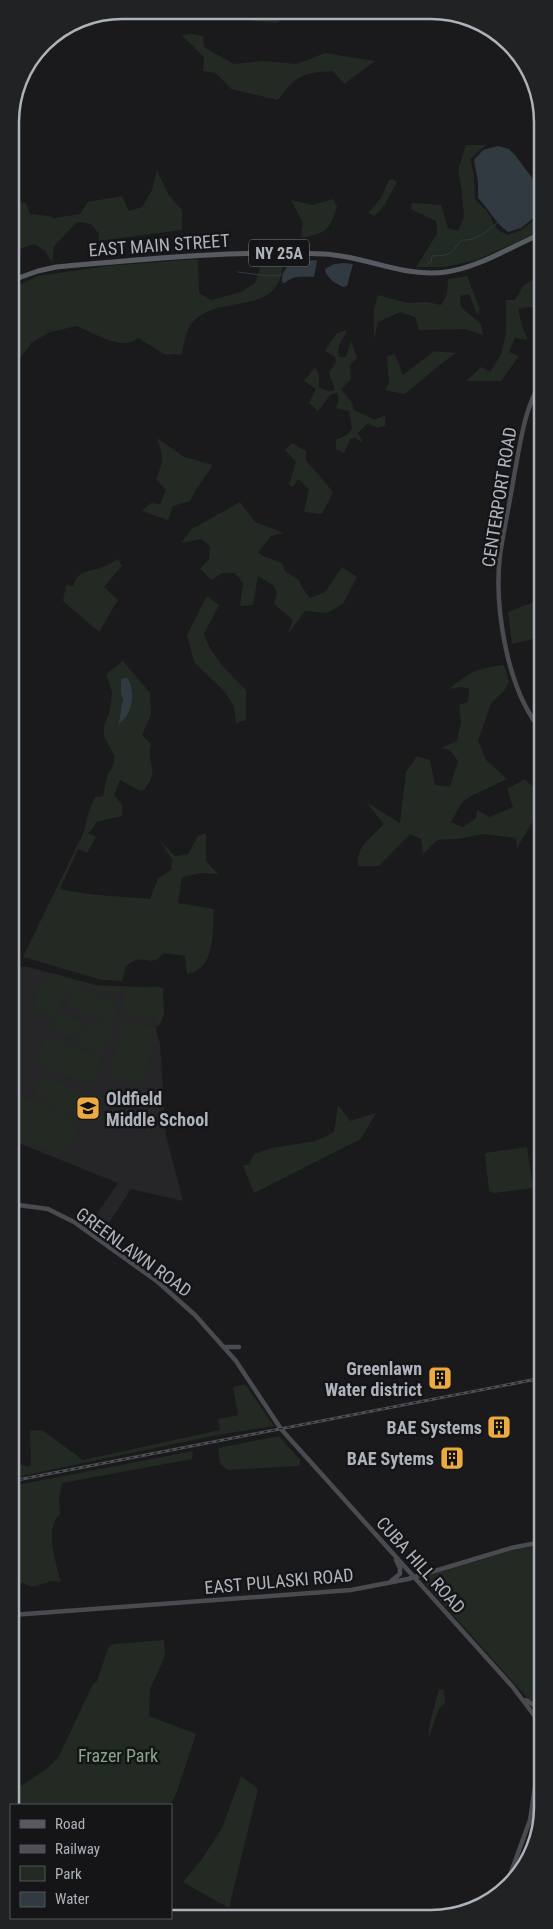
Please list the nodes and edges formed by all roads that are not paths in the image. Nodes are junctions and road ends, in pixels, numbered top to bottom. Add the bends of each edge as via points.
1 (534, 237) edge
2 (19, 278) edge
3 (534, 399) edge
4 (534, 722) edge
5 (19, 1205) edge
6 (239, 1346) dead end
7 (225, 1347) junction
8 (278, 1422) joint
9 (534, 1544) edge
10 (394, 1556) junction
11 (414, 1577) junction
12 (379, 1586) junction
13 (19, 1614) edge
14 (522, 1698) junction
15 (534, 1705) edge
16 (534, 1715) edge
17 (534, 1793) edge
18 (511, 1872) edge

1 - 2 main road, EAST MAIN STREET / NY 25A via 469,267 435,273 410,272 359,258 250,253 56,267
3 - 4 main road, CENTERPORT ROAD via 523,425 500,556 499,598 508,662
5 - 7 main road, GREENLAWN ROAD via 48,1209 74,1222 158,1282
6 - 7 main road
7 - 8 main road, GREENLAWN ROAD
8 - 10 main road, CUBA HILL ROAD
9 - 11 main road, EAST PULASKI ROAD
10 - 11 main road, CUBA HILL ROAD
10 - 12 main road via 400,1574
11 - 12 main road, EAST PULASKI ROAD
11 - 14 main road, CUBA HILL ROAD
12 - 13 main road, EAST PULASKI ROAD
14 - 15 main road
14 - 16 main road, CUBA HILL ROAD
17 - 18 main road via 530,1820

